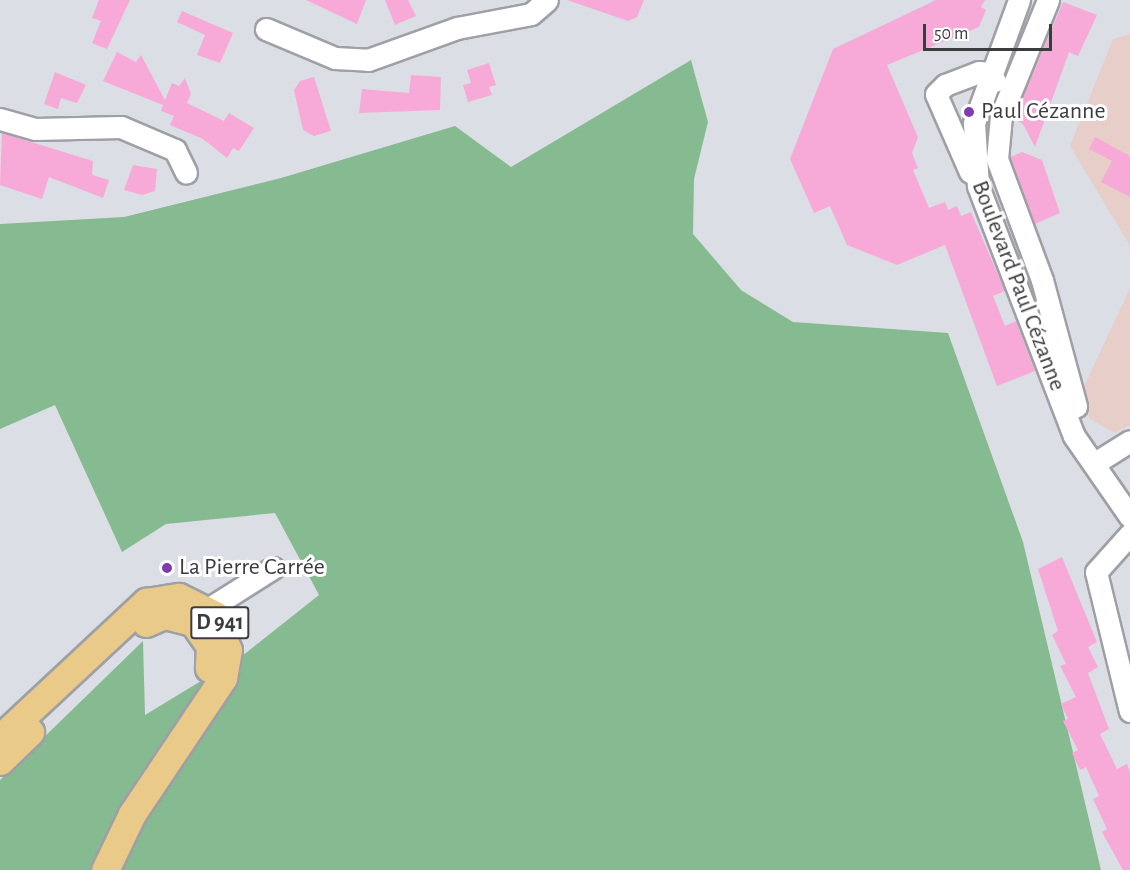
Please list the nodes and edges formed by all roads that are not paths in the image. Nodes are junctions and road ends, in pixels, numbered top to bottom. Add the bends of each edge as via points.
1 (548, 0) edge
2 (1048, 0) edge
3 (1019, 6) edge
4 (266, 29) dead end
5 (989, 73) junction
6 (0, 119) edge
7 (186, 173) dead end
8 (982, 200) junction
9 (1035, 259) junction
10 (1130, 441) edge
11 (1095, 463) junction
12 (1130, 517) edge
13 (1130, 534) edge
14 (273, 568) dead end
15 (200, 615) junction
16 (1130, 711) edge
17 (0, 738) edge
18 (0, 761) edge
19 (90, 870) edge
20 (105, 870) edge

1 - 4 street via 531,14 457,28 368,60 335,58
2 - 9 street, Boulevard Paul Cézanne via 1008,94 998,135 999,172
3 - 5 street, Boulevard Paul Cézanne
5 - 8 street, Boulevard Paul Cézanne via 973,142
5 - 8 street via 945,85 936,94
5 - 9 street via 996,84 987,135 989,174 1014,237
6 - 7 street via 35,129 121,127 175,150
8 - 11 street, Boulevard Paul Cézanne via 1074,436
9 - 11 street, Boulevard Paul Cézanne
10 - 11 street
11 - 12 street, Boulevard Paul Cézanne
13 - 16 street via 1096,572
14 - 15 street
15 - 17 main road, D 941 via 172,596 138,607
15 - 18 main road, D 941 via 173,615 149,621
15 - 19 main road, D 941 via 210,646 208,671 118,808
15 - 20 main road, D 941 via 227,641 223,678 132,814

